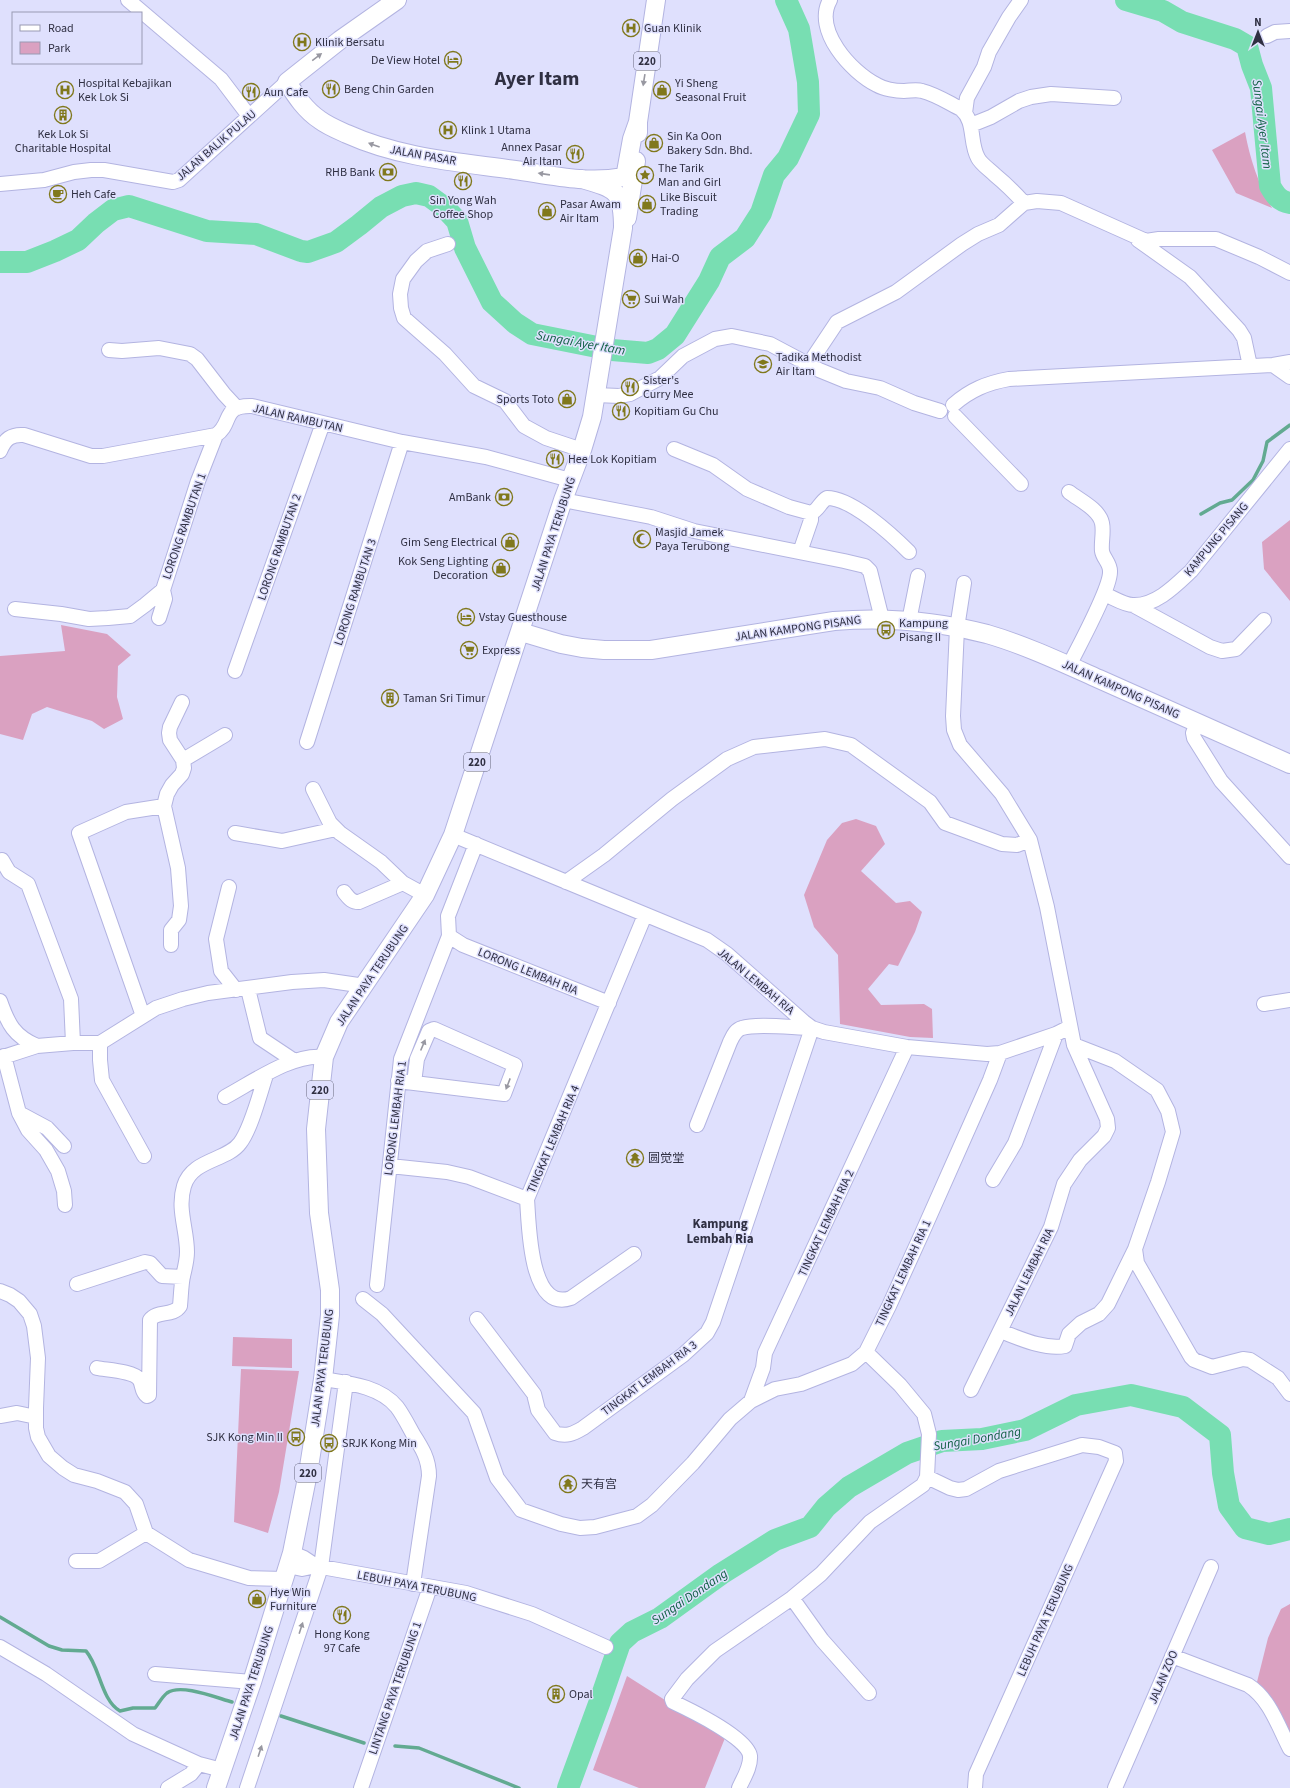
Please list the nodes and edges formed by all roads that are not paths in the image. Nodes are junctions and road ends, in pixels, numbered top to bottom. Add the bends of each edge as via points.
1 (128, 0) edge
2 (656, 0) edge
3 (830, 0) edge
4 (1021, 0) edge
5 (386, 3) edge
6 (1290, 31) edge
7 (1267, 36) dead end
8 (287, 82) junction
9 (1114, 98) dead end
10 (249, 116) junction
11 (968, 119) junction
12 (638, 122) junction
13 (582, 179) junction
14 (0, 184) edge
15 (1024, 203) junction
16 (623, 228) junction
17 (1133, 236) junction
18 (448, 244) dead end
19 (1290, 273) edge
20 (109, 350) dead end
21 (1290, 362) edge
22 (809, 364) junction
23 (1273, 365) junction
24 (1250, 366) junction
25 (1290, 377) edge
26 (596, 395) junction
27 (237, 408) junction
28 (954, 410) junction
29 (323, 423) junction
30 (216, 435) junction
31 (402, 442) junction
32 (674, 449) dead end
33 (1290, 449) edge
34 (582, 450) junction
35 (0, 451) edge
36 (570, 480) junction
37 (1021, 484) dead end
38 (1069, 492) dead end
39 (563, 500) junction
40 (811, 513) junction
41 (800, 552) junction
42 (909, 552) dead end
43 (918, 576) dead end
44 (964, 583) dead end
45 (163, 590) junction
46 (1104, 594) junction
47 (1132, 605) junction
48 (15, 609) dead end
49 (159, 618) dead end
50 (882, 619) junction
51 (1264, 620) dead end
52 (909, 621) junction
53 (958, 628) junction
54 (521, 632) junction
55 (1069, 666) junction
56 (235, 671) dead end
57 (182, 702) dead end
58 (1197, 723) junction
59 (226, 735) dead end
60 (307, 742) dead end
61 (183, 760) junction
62 (1290, 764) edge
63 (313, 789) dead end
64 (164, 806) junction
65 (336, 829) junction
66 (234, 833) dead end
67 (453, 835) junction
68 (1030, 840) junction
69 (476, 844) junction
70 (1290, 858) edge
71 (2, 860) dead end
72 (566, 882) junction
73 (403, 883) junction
74 (229, 887) dead end
75 (344, 892) dead end
76 (425, 895) junction
77 (645, 915) junction
78 (449, 936) junction
79 (171, 945) dead end
80 (365, 986) junction
81 (242, 989) junction
82 (1290, 1000) edge
83 (0, 1001) edge
84 (609, 1003) junction
85 (1264, 1004) dead end
86 (143, 1016) junction
87 (1070, 1027) junction
88 (812, 1028) junction
89 (1056, 1034) junction
90 (73, 1043) junction
91 (100, 1043) junction
92 (1074, 1045) junction
93 (37, 1046) junction
94 (907, 1047) junction
95 (1000, 1053) junction
96 (2, 1057) edge
97 (324, 1057) junction
98 (293, 1060) junction
99 (266, 1075) junction
100 (398, 1081) junction
101 (414, 1083) junction
102 (226, 1098) dead end
103 (19, 1113) junction
104 (697, 1125) dead end
105 (64, 1146) dead end
106 (144, 1156) dead end
107 (390, 1166) junction
108 (994, 1180) dead end
109 (527, 1199) junction
110 (65, 1205) dead end
111 (1135, 1249) junction
112 (634, 1254) dead end
113 (183, 1277) junction
114 (77, 1284) dead end
115 (377, 1285) dead end
116 (0, 1292) edge
117 (363, 1299) dead end
118 (477, 1320) dead end
119 (1000, 1331) junction
120 (866, 1352) junction
121 (96, 1368) dead end
122 (323, 1379) junction
123 (346, 1382) junction
124 (971, 1390) dead end
125 (1290, 1394) edge
126 (751, 1401) junction
127 (0, 1416) edge
128 (36, 1417) junction
129 (927, 1477) junction
130 (146, 1533) junction
131 (76, 1561) dead end
132 (288, 1566) junction
133 (319, 1566) junction
134 (1211, 1567) dead end
135 (413, 1584) junction
136 (430, 1587) junction
137 (792, 1598) junction
138 (0, 1647) edge
139 (606, 1647) dead end
140 (1172, 1656) junction
141 (155, 1674) dead end
142 (252, 1682) junction
143 (870, 1693) dead end
144 (1290, 1749) edge
145 (199, 1764) junction
146 (222, 1770) junction
147 (168, 1788) edge
148 (216, 1788) edge
149 (248, 1788) edge
150 (361, 1788) edge
151 (739, 1788) edge
152 (975, 1788) edge
153 (1115, 1788) edge

1 - 10 street via 221,79
2 -> 12 main road, 220
3 - 11 street via 825,14 826,26 850,65 877,85 902,91 922,91 961,109
4 - 11 street via 989,52 984,67 966,98
8 -> 5 main road, JALAN BALIK PULAU
6 - 7 street via 1275,32
8 - 10 street, JALAN BALIK PULAU
13 -> 8 main road, JALAN PASAR via 389,150 320,121 300,102
9 - 11 street via 1051,94 1019,101 991,117
10 - 14 street, JALAN BALIK PULAU via 183,176 173,182 91,170 44,180
11 - 15 street via 978,159
12 - 13 main road, JALAN PASAR / 220 via 623,178
12 - 16 main road, 220 via 639,140 635,169 628,216
13 - 16 main road, JALAN PASAR via 610,188 620,199 623,207
15 - 17 street via 1061,203
15 - 22 street via 999,225 962,244 896,292 837,322
16 - 26 main road, JALAN PAYA TERUBUNG / 220
17 - 19 street via 1146,241 1216,239
17 - 24 street via 1190,277 1232,322 1244,338
18 - 34 street via 427,250 403,279 400,294 404,318 445,354 474,386 505,400 524,426 546,438
20 - 27 street via 159,348 190,354
21 - 23 street
22 - 26 street via 770,344 732,336 715,339 682,356 660,378 630,394
22 - 28 street via 846,381 880,388 940,411 942,417 947,420 952,419
23 - 24 street
23 - 25 street
24 - 28 street via 1009,379 988,383 978,388
26 - 34 main road, JALAN PAYA TERUBUNG / 220
27 - 29 street, JALAN RAMBUTAN via 252,406
27 - 30 street, JALAN RAMBUTAN via 229,414
28 - 37 street
29 - 31 street, JALAN RAMBUTAN
29 - 56 street, LORONG RAMBUTAN 2
30 - 35 street via 96,457 17,435 6,440
30 - 45 street, LORONG RAMBUTAN 1 via 198,481
31 - 36 street, JALAN RAMBUTAN via 486,457
31 - 60 street, LORONG RAMBUTAN 3
32 - 40 street via 712,465 748,489 789,507
33 - 47 street, KAMPUNG PISANG via 1191,571 1158,598
34 - 36 main road, JALAN PAYA TERUBUNG / 220
36 - 39 main road, JALAN PAYA TERUBUNG / 220
38 - 46 street via 1090,507 1102,523 1102,554 1110,571
39 - 41 street via 651,517 694,531
39 - 54 main road, JALAN PAYA TERUBUNG / 220
40 - 41 street
40 - 42 street via 817,510 823,500 832,498 863,513 889,532
41 - 50 street via 865,566 870,571
43 - 52 street
44 - 53 street, JALAN LEMBAH RIA
45 - 48 street via 130,616 123,617 89,619
45 - 49 street, LORONG RAMBUTAN 1 via 165,599
46 - 47 street
46 - 55 street
47 - 51 street via 1222,651 1236,649
50 - 52 main road, JALAN KAMPONG PISANG
50 - 54 main road, JALAN KAMPONG PISANG via 834,621 651,650 582,648
52 - 53 main road, JALAN KAMPONG PISANG
53 - 55 main road, JALAN KAMPONG PISANG via 1005,640
53 - 68 street, JALAN LEMBAH RIA via 954,730 960,745 1002,794
54 - 67 main road, JALAN PAYA TERUBUNG / 220
55 - 58 main road, JALAN KAMPONG PISANG
57 - 61 street via 169,733 170,740
58 - 62 main road, JALAN KAMPONG PISANG
58 - 70 street via 1194,738 1221,781
59 - 61 street
61 - 64 street via 182,774 172,785
63 - 65 street via 323,811
64 - 79 street via 178,868 181,906 179,920 171,930
64 - 86 street via 126,812 79,833
65 - 66 street via 282,840
65 - 73 street via 381,862
67 - 69 street, JALAN LEMBAH RIA
67 - 76 main road, JALAN PAYA TERUBUNG / 220
68 - 72 street via 1017,845 1002,844 945,823 930,802 851,745 825,739 754,747 727,760
68 - 87 street, JALAN LEMBAH RIA via 1047,907
69 - 72 street, JALAN LEMBAH RIA
69 - 78 street, LORONG LEMBAH RIA 1 via 448,916
71 - 90 street via 9,872 28,884 71,998
72 - 77 street, JALAN LEMBAH RIA
73 - 75 street via 359,902 353,902
73 - 76 street
74 - 81 street via 216,939 221,971
76 - 80 main road, JALAN PAYA TERUBUNG / 220
77 - 84 street, TINGKAT LEMBAH RIA 4
77 - 88 street, JALAN LEMBAH RIA via 707,940 727,954
78 - 84 street, LORONG LEMBAH RIA via 463,945
78 - 100 street, LORONG LEMBAH RIA 1 via 403,1054
80 - 81 street via 324,980
80 - 97 main road, JALAN PAYA TERUBUNG / 220 via 339,1022
81 - 86 street via 183,998
81 - 98 street via 260,1038
82 - 85 street
83 - 93 street via 10,1025 27,1041
84 - 109 street, TINGKAT LEMBAH RIA 4
86 - 91 street
87 - 89 street, JALAN LEMBAH RIA
87 - 92 street, JALAN LEMBAH RIA
88 - 94 street, JALAN LEMBAH RIA
88 - 104 street via 756,1026 735,1032
88 - 118 street, TINGKAT LEMBAH RIA 3 via 713,1322 707,1333 683,1355 583,1428 567,1435 559,1435 538,1410 534,1394
89 - 95 street, JALAN LEMBAH RIA
89 - 108 street via 1015,1143
90 - 91 street
90 - 93 street
91 - 106 street via 102,1080
92 - 111 street via 1115,1061 1157,1090 1168,1111 1173,1132
92 - 119 street, JALAN LEMBAH RIA via 1107,1119 1108,1128 1104,1136 1080,1160 1064,1184 1051,1227
93 - 96 street
94 - 95 street, JALAN LEMBAH RIA
94 - 126 street, TINGKAT LEMBAH RIA 2 via 765,1353 763,1368
95 - 120 street, TINGKAT LEMBAH RIA 1 via 923,1232
96 - 103 street
97 - 98 street via 313,1056
97 - 122 main road, JALAN PAYA TERUBUNG / 220 via 316,1129 319,1213 330,1290
98 - 99 street
99 - 102 street
99 - 113 street via 240,1144 206,1162 184,1185 180,1211 187,1238 187,1255
100 - 101 street
100 - 107 street, LORONG LEMBAH RIA 1
101 -> 101 street via 417,1059 429,1031 434,1029 515,1065 504,1094
103 - 105 street via 47,1128
103 - 110 street via 28,1130 46,1150 58,1171
107 - 109 street via 469,1177
107 - 115 street, LORONG LEMBAH RIA 1
109 - 112 street, TINGKAT LEMBAH RIA 4 via 530,1248 534,1267 540,1282 554,1298 571,1298
111 - 119 street via 1108,1304 1099,1314 1075,1328 1069,1334 1065,1346 1056,1348
111 - 125 street via 1137,1263 1194,1360 1212,1367 1243,1359 1250,1360 1278,1378
113 - 114 street via 162,1276 146,1262
113 - 121 street via 178,1310 157,1315 150,1320 149,1395 144,1394 138,1378 130,1374
116 - 128 street via 19,1301 32,1320 38,1358
117 - 126 street, TINGKAT LEMBAH RIA 1 via 382,1314 474,1413 497,1478 521,1510 560,1524 580,1528 595,1527 637,1516 657,1500 730,1419
119 - 124 street, JALAN LEMBAH RIA
120 - 126 street, TINGKAT LEMBAH RIA 1 via 852,1364 801,1384 775,1390
120 - 129 street via 900,1385 924,1414 929,1434
122 - 123 street
122 - 132 main road, JALAN PAYA TERUBUNG / 220 via 308,1473
123 - 133 street
123 - 135 street via 378,1392 397,1407 428,1461 429,1476
127 - 128 street via 17,1414
128 - 130 street via 38,1437 49,1456 74,1475 97,1481 132,1497
129 - 137 street via 923,1485 870,1522 821,1574
129 - 152 street, LEBUH PAYA TERUBUNG via 950,1488 966,1489 999,1471 1082,1445 1099,1447 1115,1453 1116,1461 976,1774
130 - 131 street via 99,1561
130 - 132 street via 189,1560 249,1578
132 - 133 street, LEBUH PAYA TERUBUNG via 304,1558
132 - 142 main road, JALAN PAYA TERUBUNG / 220
133 - 135 street, LEBUH PAYA TERUBUNG
149 -> 133 street
134 - 140 street, JALAN ZOO
135 - 136 street, LEBUH PAYA TERUBUNG
136 - 139 street, LEBUH PAYA TERUBUNG via 466,1593 532,1614
136 - 150 street, LINTANG PAYA TERUBUNG 1
137 - 143 street via 822,1640
137 - 151 street via 715,1651 687,1679 672,1699 740,1740 748,1748 750,1764
138 - 145 street via 46,1674 133,1734
140 - 144 street via 1248,1685 1258,1692
140 - 153 street, JALAN ZOO
141 - 142 street
142 - 146 main road, JALAN PAYA TERUBUNG / 220
145 - 146 street
145 - 147 street via 190,1774
146 - 148 main road, JALAN PAYA TERUBUNG / 220

